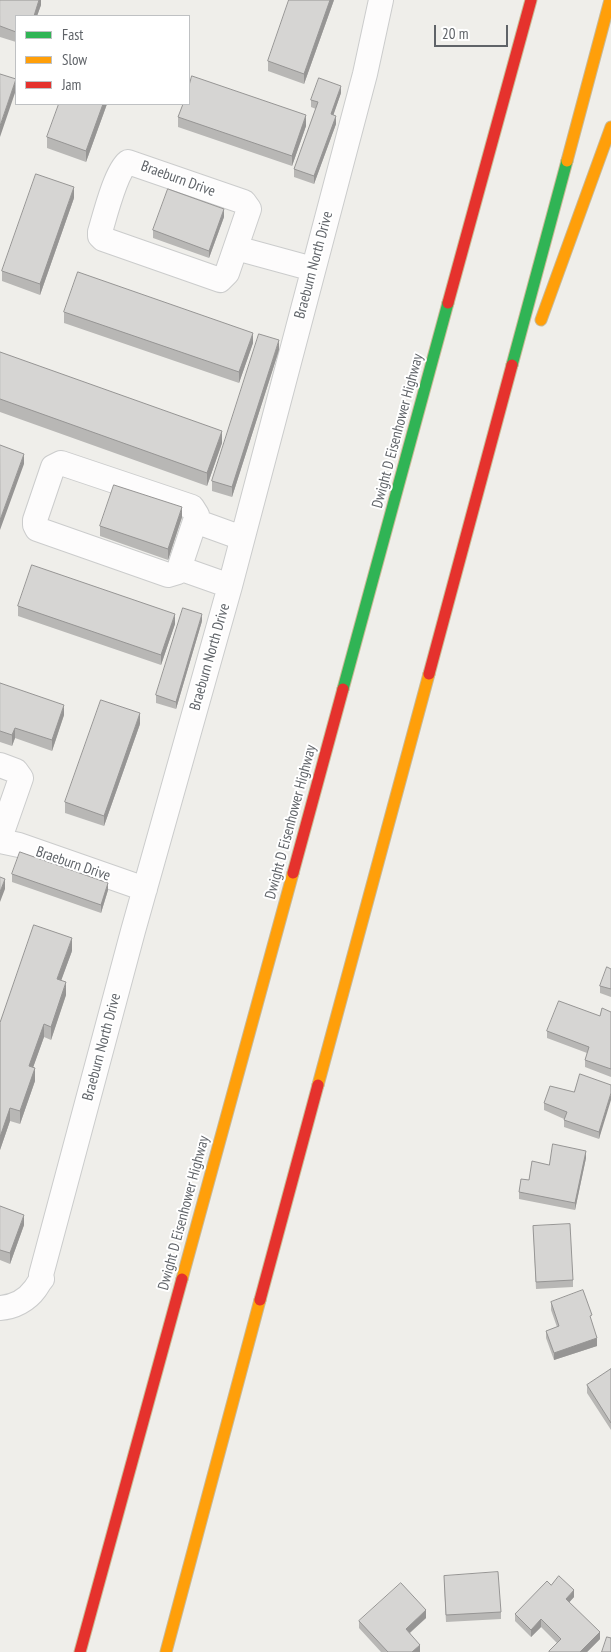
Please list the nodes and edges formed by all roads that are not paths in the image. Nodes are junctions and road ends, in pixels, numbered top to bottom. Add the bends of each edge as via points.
1 (381, 0) edge
2 (531, 0) edge
3 (610, 0) edge
4 (611, 127) edge
5 (236, 248) junction
6 (313, 269) junction
7 (537, 330) dead end
8 (524, 366) dead end
9 (477, 495) junction
10 (194, 522) junction
11 (242, 538) junction
12 (179, 568) junction
13 (230, 586) junction
14 (0, 765) edge
15 (0, 839) edge
16 (145, 889) junction
17 (10, 1305) edge
18 (80, 1652) edge
19 (166, 1652) edge

1 - 6 street, Braeburn North Drive via 365,74
2 - 18 highway, Dwight D Eisenhower Highway
3 - 9 highway
4 - 7 highway
5 - 5 street, Braeburn Drive via 227,273 220,280 103,240 100,232 123,166 128,162 134,163 244,202 248,210
5 - 6 street
6 - 11 street, Braeburn North Drive
8 - 9 highway
9 - 19 highway
10 - 11 street
10 - 12 street
10 - 12 street via 197,515 192,507 60,463 53,467 35,520 40,532 168,575 178,572
11 - 13 street, Braeburn North Drive
12 - 13 street
13 - 16 street, Braeburn North Drive
14 - 15 street, Braeburn Drive via 16,770 21,778
15 - 16 street, Braeburn Drive
16 - 17 street, Braeburn North Drive via 42,1279 30,1295

